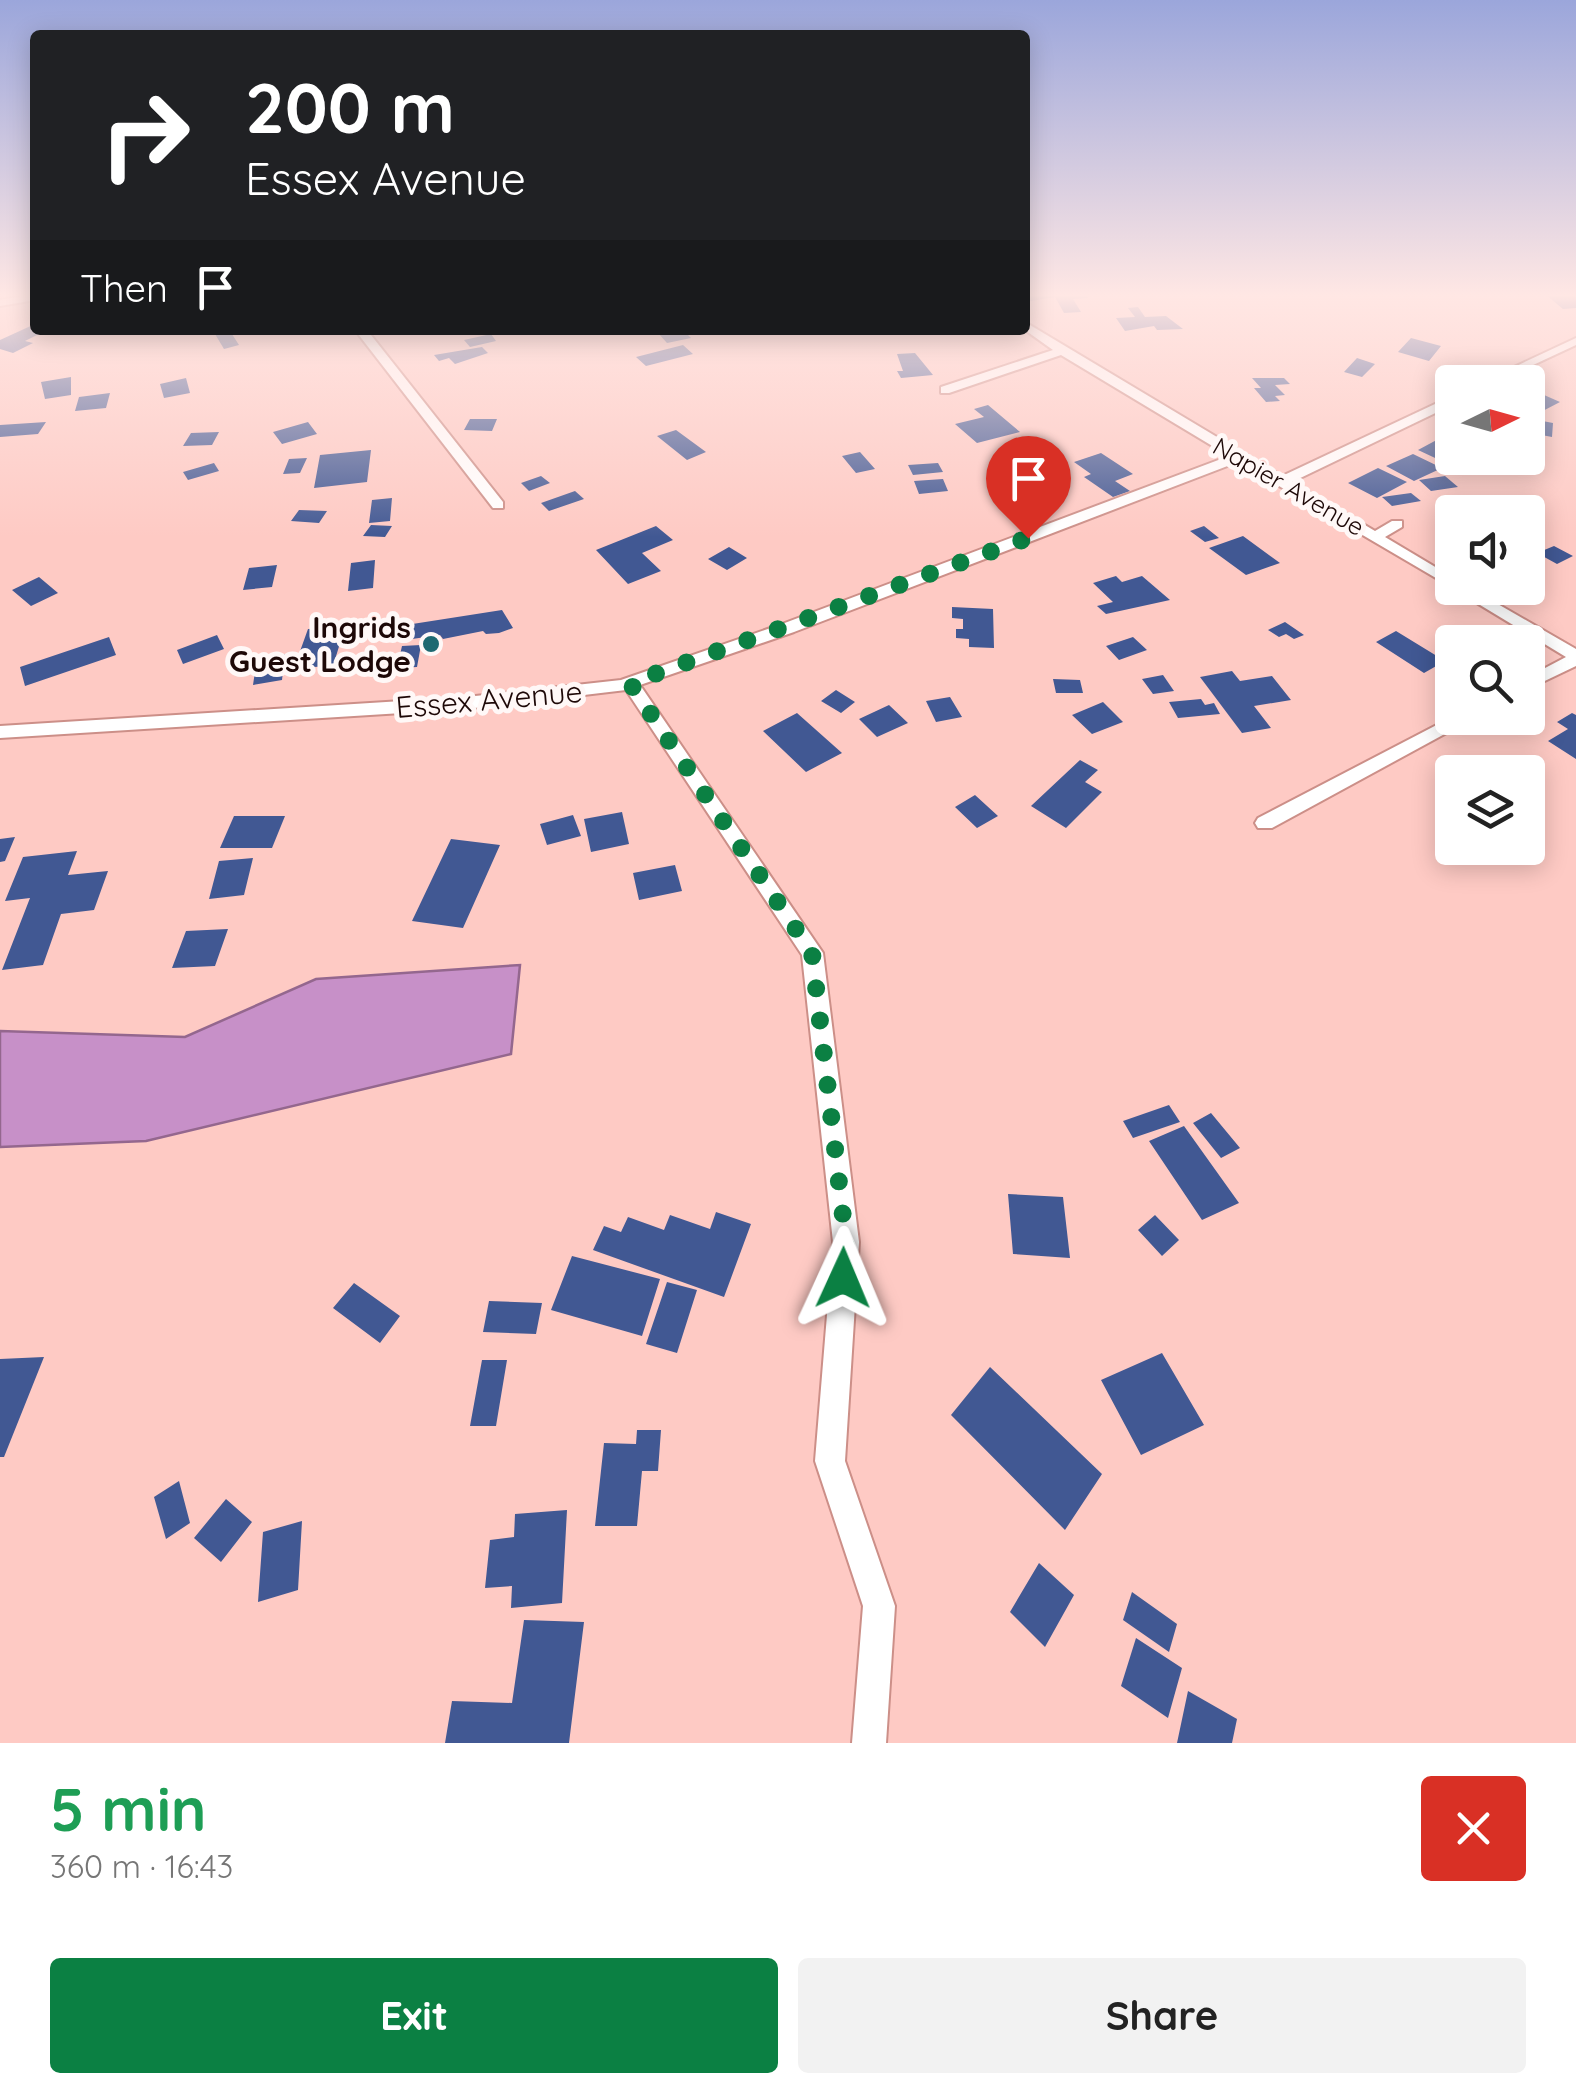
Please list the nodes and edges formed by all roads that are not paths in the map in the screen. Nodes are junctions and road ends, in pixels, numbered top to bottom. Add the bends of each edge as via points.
1 (396, 374) edge
2 (992, 374) edge
3 (1101, 374) edge
4 (945, 390) dead end
5 (1435, 408) edge
6 (1238, 457) junction
7 (1281, 482) junction
8 (498, 505) dead end
9 (1397, 524) dead end
10 (1375, 537) junction
11 (1435, 573) edge
12 (1488, 605) edge
13 (1576, 658) edge
14 (1545, 675) edge
15 (630, 683) junction
16 (0, 732) edge
17 (1435, 734) edge
18 (1265, 824) dead end
19 (869, 1743) edge

1 - 8 street
2 - 4 street
3 - 6 street, Napier Avenue
5 - 7 street
6 - 7 street, Napier Avenue
6 - 15 street, Essex Avenue
7 - 10 street, Napier Avenue
9 - 10 street
10 - 11 street, Napier Avenue
12 - 13 street
13 - 14 street
15 - 16 street, Essex Avenue via 466,703
15 - 19 street via 812,953 846,1242 830,1460 879,1606
17 - 18 street

